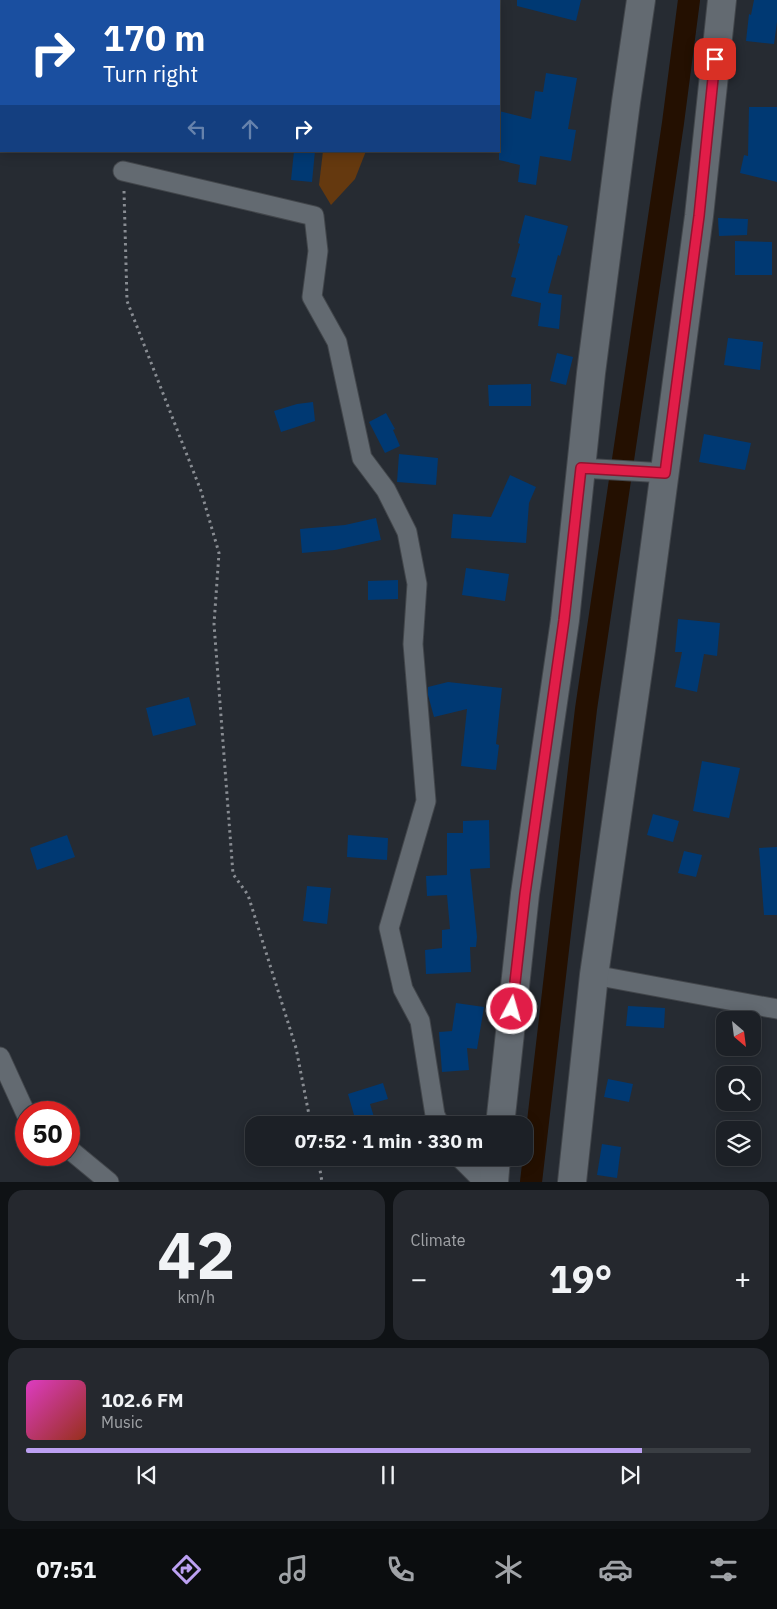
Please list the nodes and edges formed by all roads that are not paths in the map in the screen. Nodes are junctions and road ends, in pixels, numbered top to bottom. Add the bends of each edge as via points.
1 (641, 0) edge
2 (722, 0) edge
3 (123, 171) road end
4 (592, 468) junction
5 (665, 473) junction
6 (594, 975) junction
7 (777, 1009) edge
8 (0, 1057) edge
9 (20, 1101) edge
10 (436, 1116) edge
11 (501, 1116) edge
12 (80, 1158) edge
13 (468, 1166) edge
14 (495, 1166) edge
15 (109, 1182) edge
16 (481, 1182) edge
17 (494, 1182) edge
18 (572, 1182) edge

1 - 4 main road via 607,247
2 - 5 main road via 699,216
3 - 10 street via 314,216 318,251 312,297 337,342 362,458 386,490 407,532 417,584 413,644 426,801 389,928 403,989 420,1021
4 - 5 street
4 - 11 main road via 564,620 525,894
5 - 6 main road
6 - 7 street
6 - 18 main road
8 - 9 street
12 - 15 street
13 - 16 street
14 - 17 main road

